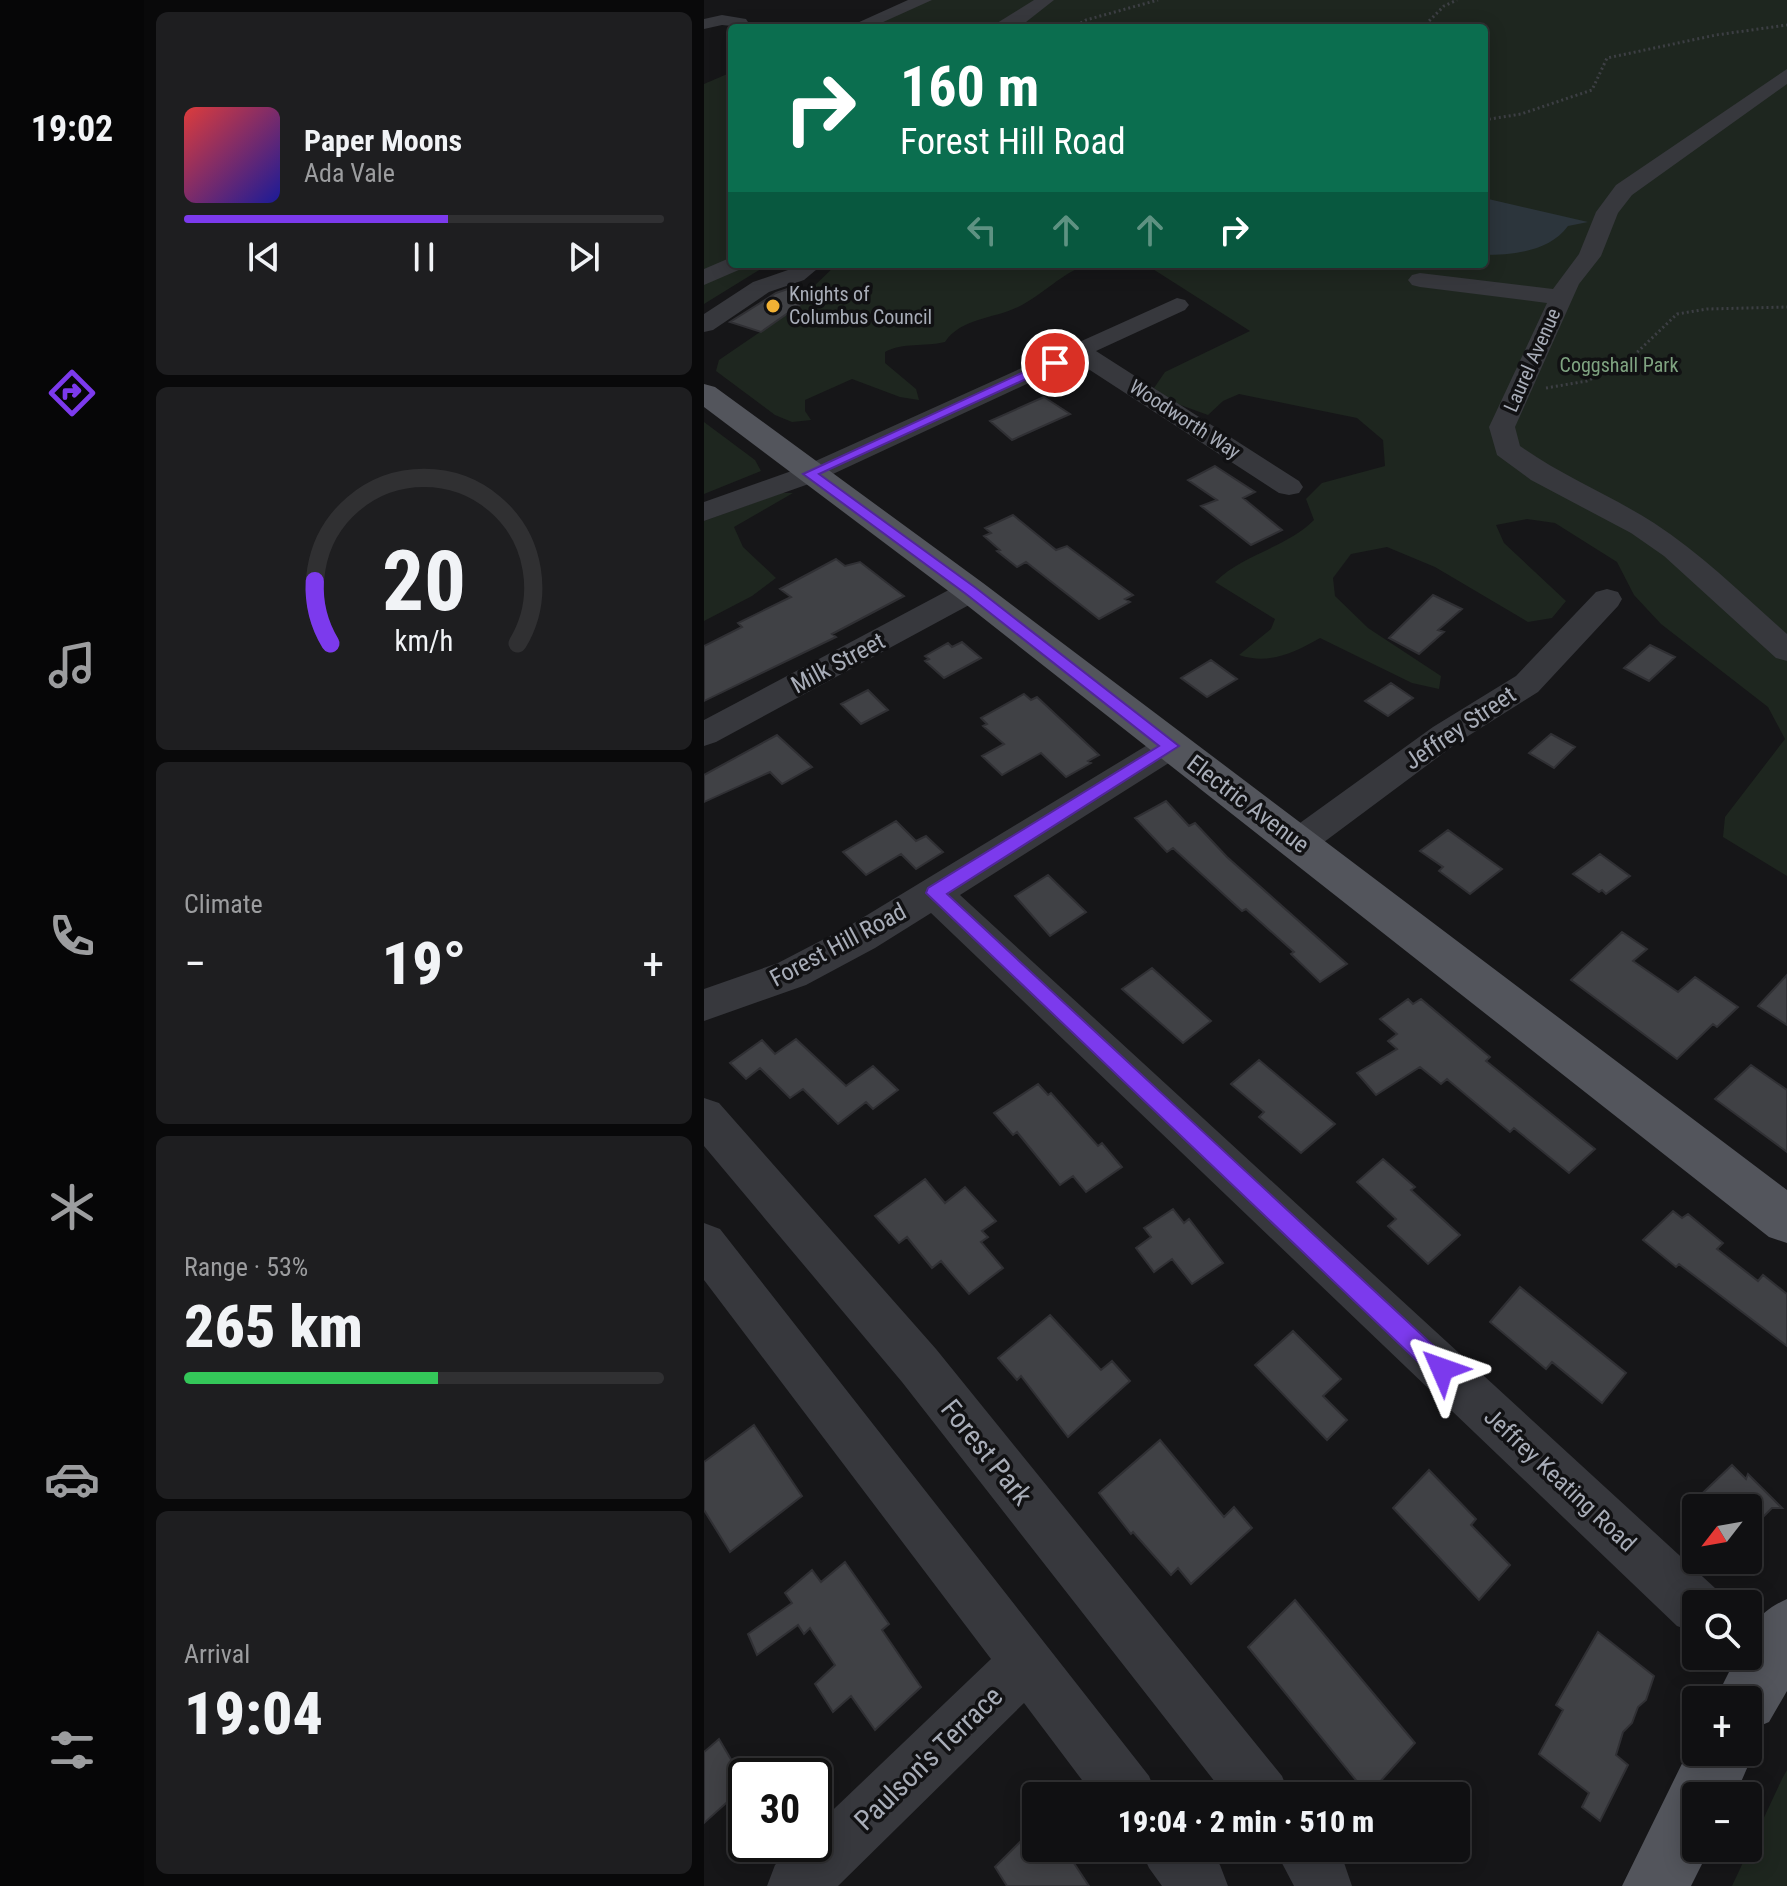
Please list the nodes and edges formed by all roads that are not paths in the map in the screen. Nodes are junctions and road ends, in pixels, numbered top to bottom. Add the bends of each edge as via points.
1 (923, 0) edge
2 (1045, 0) edge
3 (738, 24) edge
4 (865, 24) edge
5 (1009, 24) edge
6 (716, 29) edge
7 (1787, 75) edge
8 (728, 266) edge
9 (806, 268) edge
10 (704, 278) edge
11 (1420, 280) dead end
12 (1560, 297) junction
13 (1177, 305) dead end
14 (704, 327) edge
15 (704, 344) edge
16 (1080, 352) junction
17 (704, 393) edge
18 (810, 474) junction
19 (1289, 487) dead end
20 (704, 512) edge
21 (971, 591) junction
22 (1607, 599) dead end
23 (1787, 651) edge
24 (704, 734) edge
25 (1171, 746) junction
26 (1299, 842) junction
27 (934, 893) junction
28 (707, 999) edge
29 (704, 1116) edge
30 (1787, 1220) edge
31 (704, 1244) edge
32 (1682, 1594) edge
33 (1026, 1663) junction
34 (1118, 1782) edge
35 (1251, 1782) edge
36 (1682, 1833) edge
37 (1180, 1862) edge
38 (1313, 1862) edge
39 (796, 1886) edge
40 (1199, 1886) edge
41 (1323, 1886) edge
42 (1656, 1886) edge

1 - 4 street
2 - 5 street
3 - 6 street
7 - 12 street, Laurel Avenue via 1624,190 1607,212 1590,256
8 - 10 street
9 - 14 street via 761,287
11 - 12 street
12 - 23 street, Laurel Avenue via 1502,427 1507,449 1674,550
13 - 16 street
14 - 15 street via 711,337
16 - 18 street
16 - 19 street, Woodworth Way
17 - 18 main road, Electric Avenue
18 - 20 street
18 - 21 main road, Electric Avenue
21 - 24 street, Milk Street
21 - 25 main road, Electric Avenue
22 - 26 street, Jeffrey Street via 1527,684 1445,735
25 - 26 main road, Electric Avenue
25 - 27 street, Forest Hill Road
26 - 30 main road, Electric Avenue
27 - 28 street, Forest Hill Road via 814,964
27 - 32 street, Jeffrey Keating Road
29 - 35 street, Forest Park via 794,1216
31 - 33 street
33 - 34 street
33 - 39 street, Paulson's Terrace
36 - 42 main road
37 - 40 street
38 - 41 street

